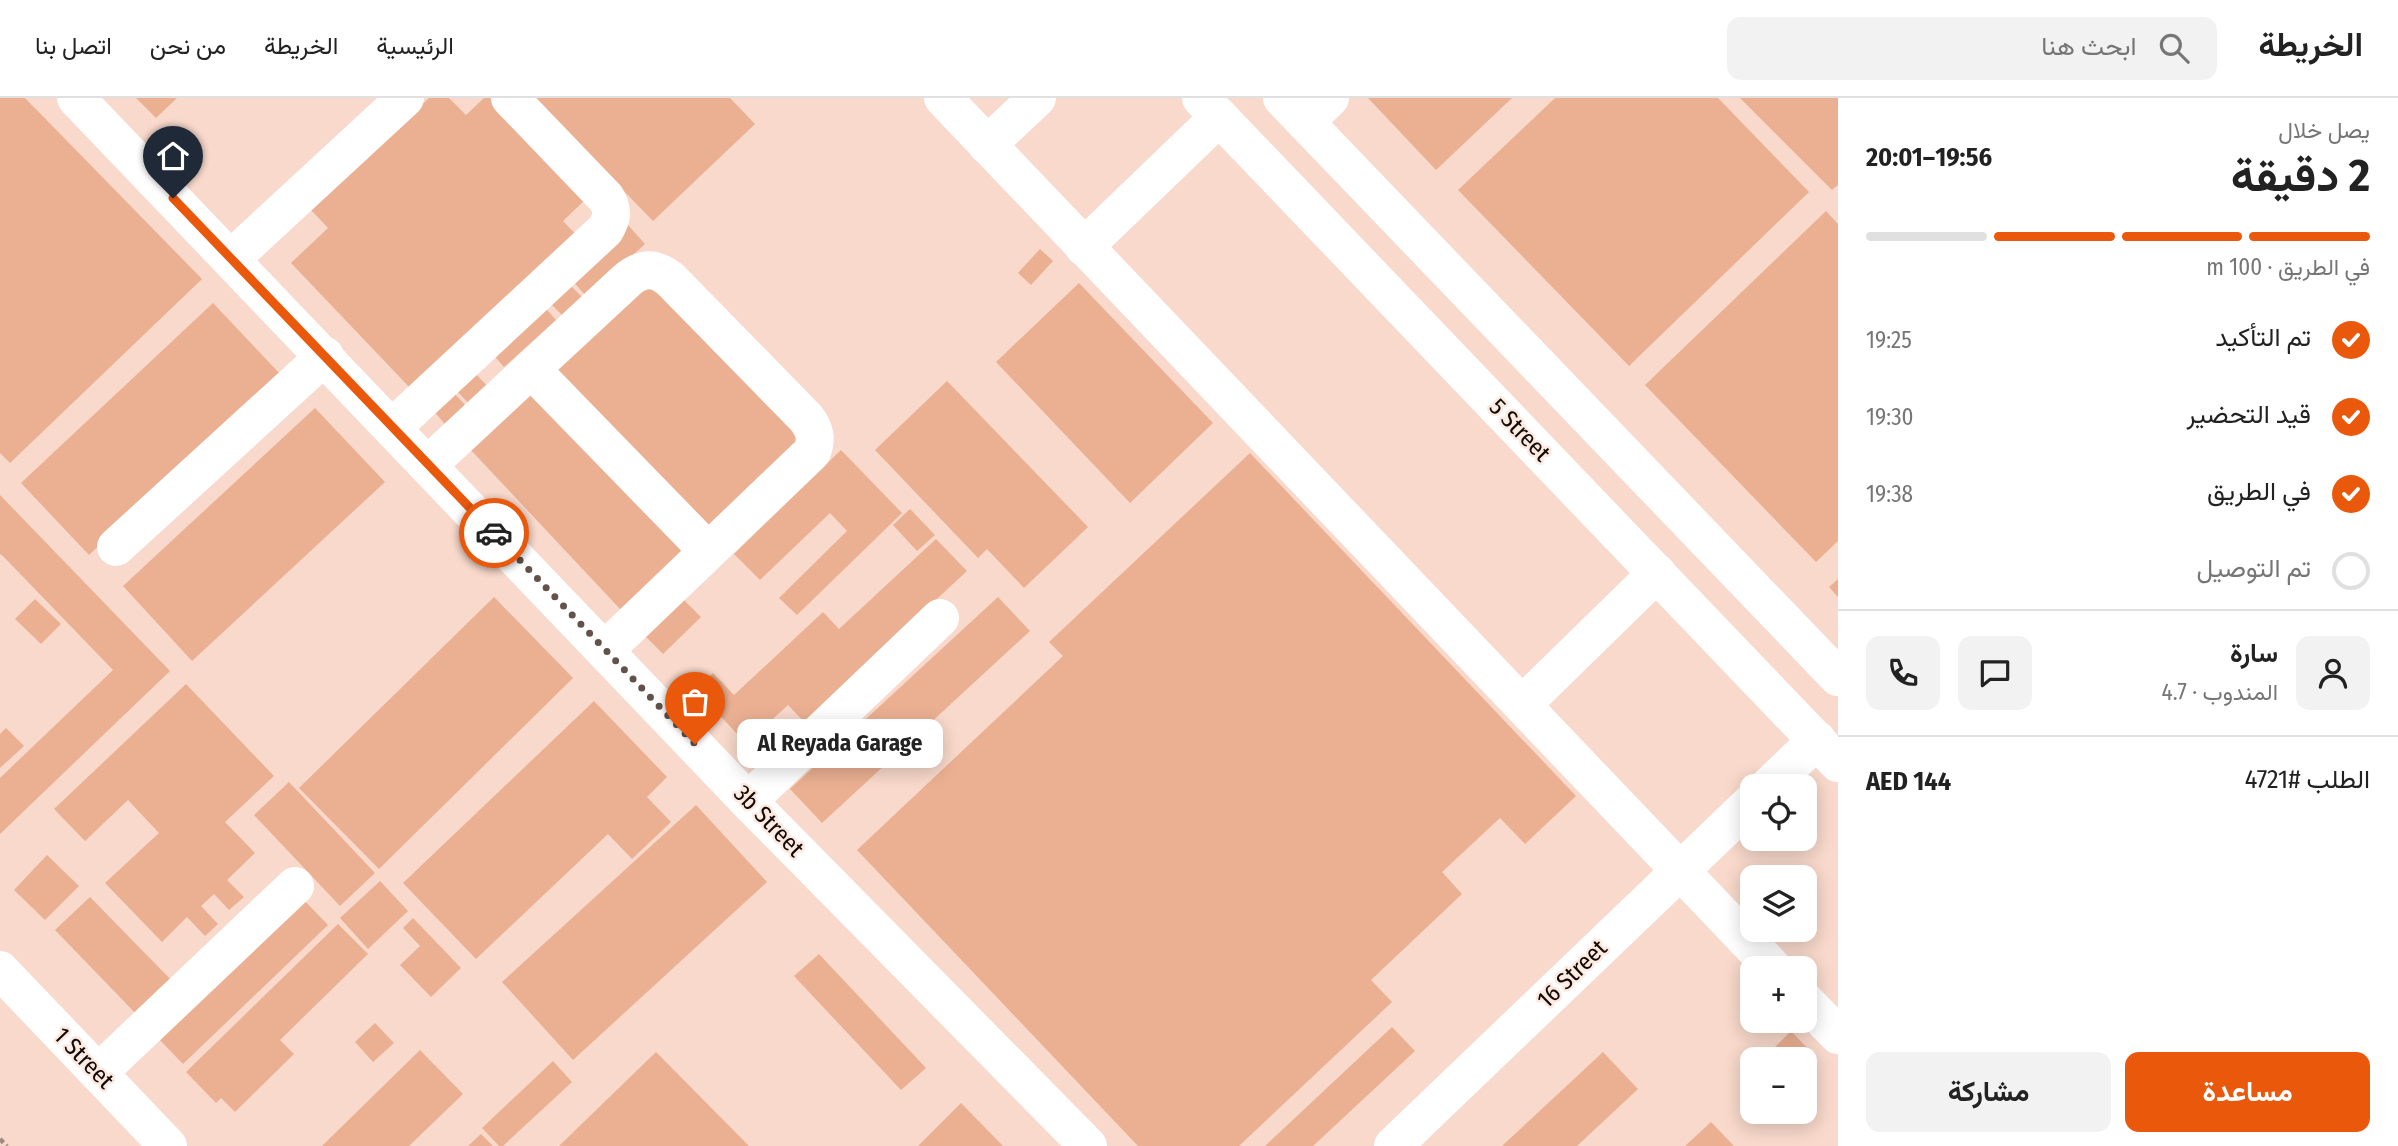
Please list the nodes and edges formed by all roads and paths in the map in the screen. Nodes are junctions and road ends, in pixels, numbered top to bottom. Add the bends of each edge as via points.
1 (76, 98) edge
2 (405, 98) edge
3 (510, 98) edge
4 (943, 98) edge
5 (1037, 98) edge
6 (1306, 106) edge
7 (1210, 107) edge
8 (987, 145) junction
9 (1084, 247) junction
10 (231, 259) junction
11 (325, 356) junction
12 (531, 369) junction
13 (393, 427) junction
14 (428, 465) junction
15 (116, 547) dead end
16 (708, 551) junction
17 (1657, 573) junction
18 (940, 618) dead end
19 (605, 650) junction
20 (1838, 677) edge
21 (1522, 705) junction
22 (1827, 751) edge
23 (1789, 774) edge
24 (748, 801) junction
25 (1740, 813) edge
26 (1681, 870) junction
27 (295, 886) dead end
28 (1762, 956) edge
29 (0, 970) edge
30 (1817, 1013) edge
31 (1838, 1035) edge
32 (99, 1073) junction
33 (0, 1139) edge
34 (7, 1146) edge
35 (168, 1146) edge
36 (1088, 1146) edge
37 (1393, 1146) edge

1 - 10 street, 3b Street
2 - 10 street
3 - 13 street via 606,198 612,220
4 - 8 street
5 - 8 street
6 - 20 street
7 - 9 street
7 - 17 street, 5 Street
8 - 9 street
9 - 21 street
10 - 11 street, 3b Street
11 - 13 street, 3b Street
11 - 15 street
12 - 14 street
12 - 16 street
12 - 16 street via 636,272 648,269 671,280 807,418 816,440 812,452
13 - 14 street, 3b Street
14 - 19 street, 3b Street
16 - 19 street
17 - 21 street
17 - 22 street, 5 Street
18 - 24 street
19 - 24 street, 3b Street
21 - 26 street
22 - 23 street
24 - 36 street, 3b Street
25 - 26 street, 16 Street
26 - 28 street
26 - 37 street, 16 Street
27 - 32 street
29 - 32 street, 1 Street
30 - 31 street
32 - 35 street, 1 Street
33 - 34 path

